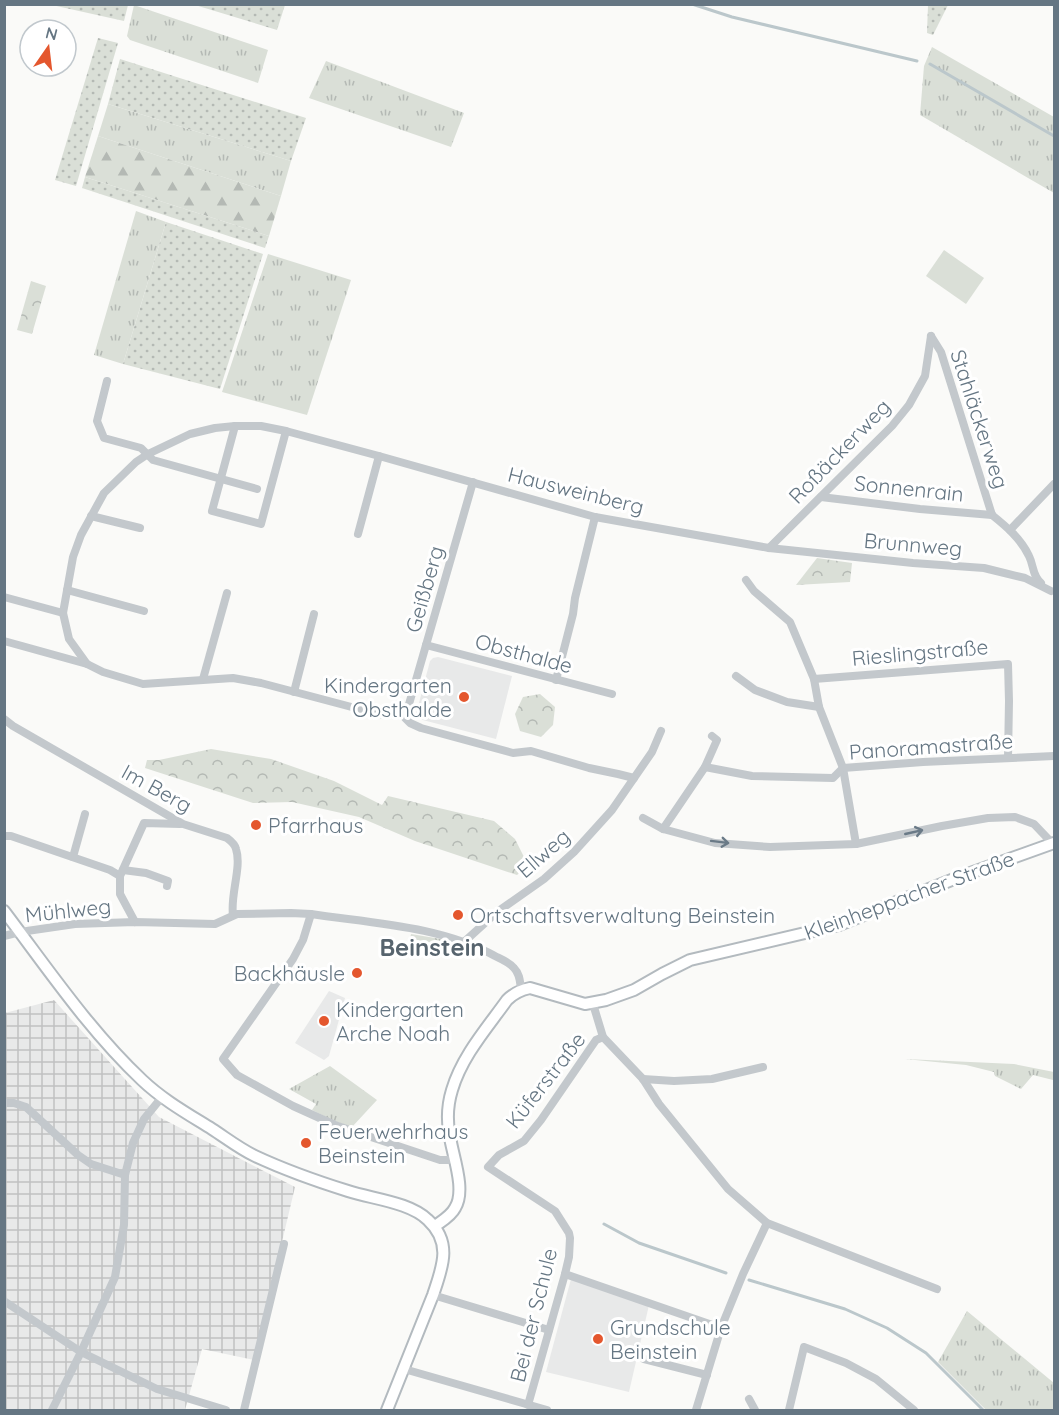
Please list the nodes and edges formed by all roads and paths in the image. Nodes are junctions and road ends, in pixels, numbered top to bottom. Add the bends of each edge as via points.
1 (931, 336) joint
2 (944, 361) junction
3 (926, 370) junction
4 (107, 381) dead end
5 (235, 426) junction
6 (286, 431) junction
7 (148, 454) junction
8 (379, 456) junction
9 (221, 479) junction
10 (472, 482) junction
11 (1054, 484) edge
12 (257, 489) dead end
13 (821, 496) junction
14 (992, 515) junction
15 (91, 516) junction
16 (595, 517) junction
17 (140, 528) dead end
18 (1010, 530) junction
19 (358, 534) dead end
20 (769, 548) junction
21 (746, 580) dead end
22 (67, 590) junction
23 (1053, 591) edge
24 (227, 593) dead end
25 (4, 597) edge
26 (144, 611) dead end
27 (63, 613) junction
28 (314, 614) dead end
29 (4, 641) edge
30 (426, 645) junction
31 (87, 664) junction
32 (736, 676) dead end
33 (203, 679) junction
34 (814, 679) junction
35 (556, 680) junction
36 (294, 692) junction
37 (612, 694) dead end
38 (409, 706) junction
39 (819, 707) junction
40 (4, 719) edge
41 (661, 730) dead end
42 (712, 736) dead end
43 (1054, 756) edge
44 (1008, 758) junction
45 (705, 767) junction
46 (843, 768) junction
47 (634, 778) junction
48 (85, 814) dead end
49 (643, 818) dead end
50 (183, 824) junction
51 (663, 829) junction
52 (4, 836) edge
53 (1054, 843) edge
54 (856, 844) junction
55 (73, 857) junction
56 (122, 873) junction
57 (167, 886) dead end
58 (4, 911) edge
59 (311, 914) junction
60 (233, 915) junction
61 (135, 922) junction
62 (20, 932) junction
63 (4, 936) edge
64 (464, 942) junction
65 (521, 989) junction
66 (593, 1004) junction
67 (603, 1037) junction
68 (763, 1067) dead end
69 (643, 1079) junction
70 (162, 1097) junction
71 (4, 1103) edge
72 (454, 1158) junction
73 (488, 1167) joint
74 (125, 1175) junction
75 (767, 1223) junction
76 (435, 1226) junction
77 (284, 1244) dead end
78 (565, 1274) junction
79 (938, 1289) dead end
80 (433, 1295) junction
81 (4, 1301) edge
82 (721, 1328) junction
83 (549, 1330) junction
84 (81, 1352) junction
85 (644, 1359) dead end
86 (404, 1369) junction
87 (707, 1375) junction
88 (749, 1399) dead end
89 (528, 1405) junction
90 (52, 1410) edge
91 (226, 1410) edge
92 (244, 1410) edge
93 (387, 1410) edge
94 (547, 1410) edge
95 (696, 1410) edge
96 (755, 1410) edge
97 (789, 1410) edge
98 (914, 1410) edge

1 - 2 street, Stahläckerweg
1 - 3 street, Roßäckerweg
2 - 3 street
2 - 14 street, Stahläckerweg
3 - 13 street, Roßäckerweg via 898,419
4 - 7 street via 97,421 104,438 141,448
5 - 6 street, Hausweinberg
5 - 7 street, Hausweinberg via 190,434
5 - 9 street
6 - 8 street, Hausweinberg
6 - 9 street via 261,524 213,512
7 - 9 street via 153,460
7 - 15 street, Hausweinberg via 104,493
8 - 10 street, Hausweinberg
8 - 19 street
9 - 12 street
10 - 16 street, Hausweinberg
10 - 30 street, Geißberg
11 - 18 street
13 - 14 street, Sonnenrain
13 - 20 street, Roßäckerweg
14 - 18 street, Brunnweg
15 - 17 street
15 - 22 street, Hausweinberg via 73,557
16 - 20 street, Hausweinberg
16 - 35 street
18 - 23 street, Brunnweg via 1029,556 1035,578
20 - 23 street, Brunnweg via 984,568 1025,578
21 - 34 street via 790,622
22 - 26 street
22 - 27 street, Hausweinberg
24 - 33 street
25 - 27 street
27 - 31 street, Hausweinberg via 69,639
28 - 36 street
29 - 31 street
30 - 35 street, Obsthalde
30 - 38 street, Geißberg
31 - 33 street via 143,684
32 - 39 street via 755,690 787,702
33 - 36 street via 233,678
34 - 39 street
34 - 44 street, Rieslingstraße via 1008,664
35 - 37 street, Obsthalde
36 - 38 street via 378,714 399,712
38 - 47 street via 405,718 422,728 513,753 531,751
39 - 46 street
40 - 50 street, Im Berg
41 - 47 street, Ellweg
42 - 45 street via 717,740
43 - 44 street, Panoramastraße
44 - 46 street, Panoramastraße
45 - 46 street, Panoramastraße via 752,776 804,778 832,778
45 - 51 street
46 - 54 street
47 - 64 street, Ellweg via 612,810 574,852
48 - 55 street
49 - 51 street
50 - 56 street via 144,823
50 - 60 street, Im Berg via 227,838 237,849
51 -> 54 street via 715,843
52 - 55 street
54 -> 53 street via 988,818 1015,817 1034,824
53 - 66 street, Kleinheppacher Straße via 839,924 690,960 634,990
55 - 56 street
56 - 57 street via 146,873 168,880
56 - 61 street via 120,894
58 - 62 street
59 - 60 street
59 - 64 street via 426,931
59 - 72 street via 293,959 223,1059 237,1076 335,1125 440,1160
60 - 61 street via 215,924
61 - 62 street, Mühlweg via 75,924
62 - 63 street, Mühlweg
62 - 70 street via 90,1024 141,1080
64 - 65 street via 513,967
65 - 66 street via 536,989
65 - 72 street via 507,1000 476,1044 452,1090 448,1118
66 - 67 street
67 - 69 street
67 - 73 street, Küferstraße via 596,1040 524,1141 499,1155
68 - 69 street via 712,1079
69 - 75 street via 728,1189
70 - 74 street via 144,1119
70 - 76 street via 253,1155 310,1179 408,1208
71 - 74 street via 26,1107 91,1164
72 - 76 street via 458,1202
73 - 78 street, Bei der Schule via 555,1211 570,1238
74 - 84 street via 124,1225 115,1277
75 - 79 street
75 - 82 street
76 - 80 street via 444,1250
77 - 92 street
78 - 82 street
78 - 83 street, Bei der Schule
80 - 83 street
80 - 86 street
81 - 84 street
82 - 87 street
83 - 89 street, Bei der Schule
84 - 90 street
84 - 91 street via 157,1389
85 - 87 street
86 - 89 street
86 - 93 street
87 - 95 street
88 - 96 street
89 - 94 street
97 - 98 street via 804,1347 876,1378

